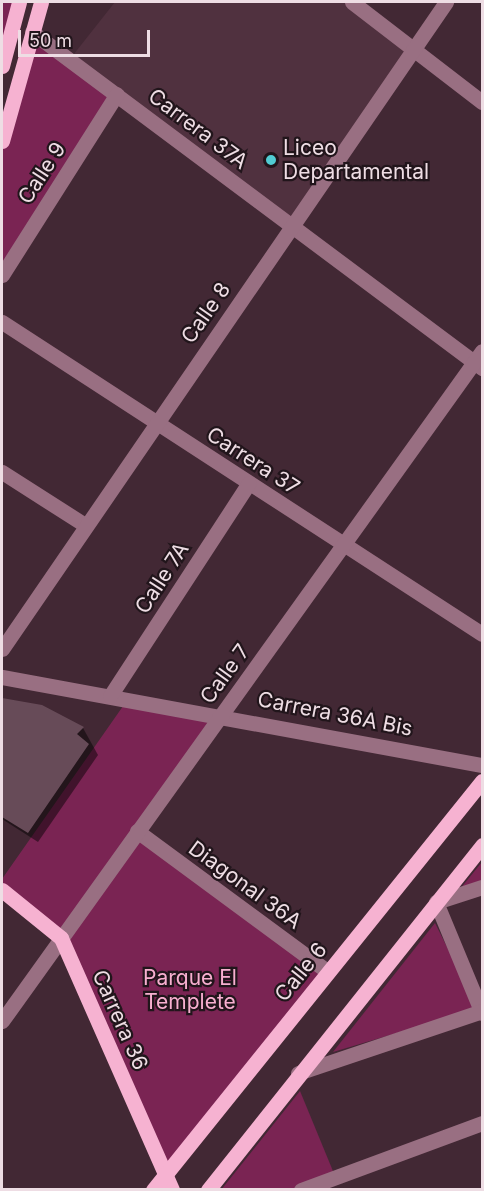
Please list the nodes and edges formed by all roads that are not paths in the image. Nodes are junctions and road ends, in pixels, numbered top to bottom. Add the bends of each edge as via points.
1 (19, 2) edge
2 (40, 2) edge
3 (352, 2) edge
4 (446, 2) edge
5 (32, 32) junction
6 (413, 49) junction
7 (2, 66) edge
8 (117, 94) junction
9 (483, 102) edge
10 (2, 141) edge
11 (292, 225) junction
12 (2, 275) edge
13 (2, 322) edge
14 (480, 361) edge
15 (156, 423) junction
16 (2, 472) edge
17 (249, 483) junction
18 (86, 525) junction
19 (344, 544) junction
20 (483, 634) edge
21 (2, 649) edge
22 (2, 677) edge
23 (111, 696) junction
24 (222, 714) junction
25 (483, 765) edge
26 (483, 781) edge
27 (137, 831) junction
28 (483, 844) edge
29 (483, 887) edge
30 (2, 890) edge
31 (436, 902) junction
32 (61, 938) junction
33 (328, 972) junction
34 (482, 1012) edge
35 (2, 1020) edge
36 (298, 1073) junction
37 (483, 1123) edge
38 (165, 1174) junction
39 (341, 1184) edge
40 (153, 1190) edge
41 (172, 1190) edge
42 (208, 1190) edge
43 (301, 1190) edge

1 - 7 main road
2 - 5 main road
3 - 6 street
4 - 6 street, Calle 8
5 - 8 street, Carrera 37A
5 - 10 main road
6 - 9 street
6 - 11 street, Calle 8
8 - 11 street, Carrera 37A
8 - 12 street, Calle 9
11 - 14 street, Carrera 37A
11 - 15 street, Calle 8
13 - 15 street, Carrera 37
14 - 19 street, Calle 7
15 - 17 street, Carrera 37
15 - 18 street, Calle 8
16 - 18 street
17 - 19 street, Carrera 37
17 - 23 street, Calle 7A
18 - 21 street, Calle 8
19 - 20 street, Carrera 37
19 - 24 street, Calle 7
22 - 23 street, Carrera 36A Bis
23 - 24 street, Carrera 36A Bis
24 - 25 street, Carrera 36A Bis
24 - 27 street, Calle 7
26 - 33 main road, Calle 6
27 - 32 street, Calle 7
27 - 33 street, Diagonal 36A
28 - 31 main road
29 - 31 street
30 - 32 main road, Carrera 36
31 - 34 street
31 - 36 main road
32 - 35 street, Calle 7
32 - 38 main road, Carrera 36
33 - 38 main road, Calle 6
34 - 36 street
36 - 42 main road
37 - 39 street
38 - 40 main road, Calle 6
38 - 41 main road, Carrera 36
39 - 43 street

